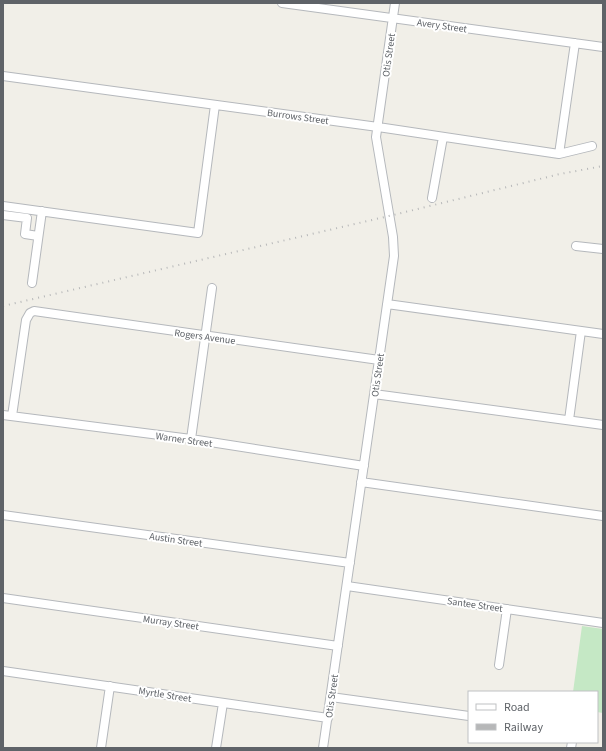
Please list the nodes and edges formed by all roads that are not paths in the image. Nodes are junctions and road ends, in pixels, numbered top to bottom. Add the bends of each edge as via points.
1 (282, 3) edge
2 (395, 3) edge
3 (393, 19) junction
4 (575, 43) junction
5 (603, 47) edge
6 (3, 76) edge
7 (215, 105) junction
8 (378, 127) junction
9 (443, 137) junction
10 (592, 146) dead end
11 (559, 154) junction
12 (432, 198) dead end
13 (3, 206) edge
14 (12, 207) junction
15 (42, 211) junction
16 (7, 216) edge
17 (38, 236) junction
18 (576, 246) dead end
19 (603, 249) edge
20 (32, 283) dead end
21 (212, 288) dead end
22 (387, 304) junction
23 (581, 331) junction
24 (603, 334) edge
25 (205, 336) junction
26 (379, 360) junction
27 (374, 394) junction
28 (7, 415) edge
29 (568, 420) junction
30 (603, 425) edge
31 (191, 439) junction
32 (364, 466) junction
33 (361, 482) junction
34 (3, 515) edge
35 (603, 516) edge
36 (350, 563) junction
37 (346, 586) junction
38 (3, 598) edge
39 (507, 609) junction
40 (603, 622) edge
41 (338, 646) junction
42 (500, 665) dead end
43 (3, 671) edge
44 (110, 686) junction
45 (331, 697) junction
46 (223, 703) junction
47 (468, 716) edge
48 (328, 718) junction
49 (101, 748) edge
50 (216, 748) edge
51 (324, 748) edge

1 - 3 street, Avery Street
2 - 3 street, Otis Street
3 - 4 street, Avery Street
3 - 8 street, Otis Street
4 - 5 street, Avery Street
4 - 11 street
6 - 7 street, Burrows Street
7 - 8 street, Burrows Street
7 - 15 street via 198,233
8 - 9 street, Burrows Street
8 - 22 street, Otis Street via 377,143 394,246
9 - 11 street, Burrows Street
9 - 12 street
10 - 11 street, Burrows Street
13 - 14 street
14 - 15 street
14 - 16 street
15 - 17 street
16 - 17 street via 27,218 25,234
17 - 20 street
18 - 19 street
21 - 25 street
22 - 23 street
22 - 26 street, Otis Street
23 - 24 street
23 - 29 street
25 - 26 street, Rogers Avenue
25 - 28 street, Rogers Avenue via 32,312 26,320
25 - 31 street
26 - 27 street, Otis Street
27 - 29 street
27 - 32 street, Otis Street
28 - 31 street, Warner Street
29 - 30 street
31 - 32 street, Warner Street
32 - 33 street, Otis Street
33 - 35 street
33 - 36 street, Otis Street
34 - 36 street, Austin Street
36 - 37 street, Otis Street
37 - 39 street, Santee Street
37 - 41 street, Otis Street
38 - 41 street, Murray Street
39 - 40 street, Santee Street
39 - 42 street
41 - 45 street, Otis Street
43 - 44 street, Myrtle Street
44 - 46 street, Myrtle Street
44 - 49 street
45 - 47 street
45 - 48 street, Otis Street
46 - 48 street, Myrtle Street
46 - 50 street
48 - 51 street, Otis Street

